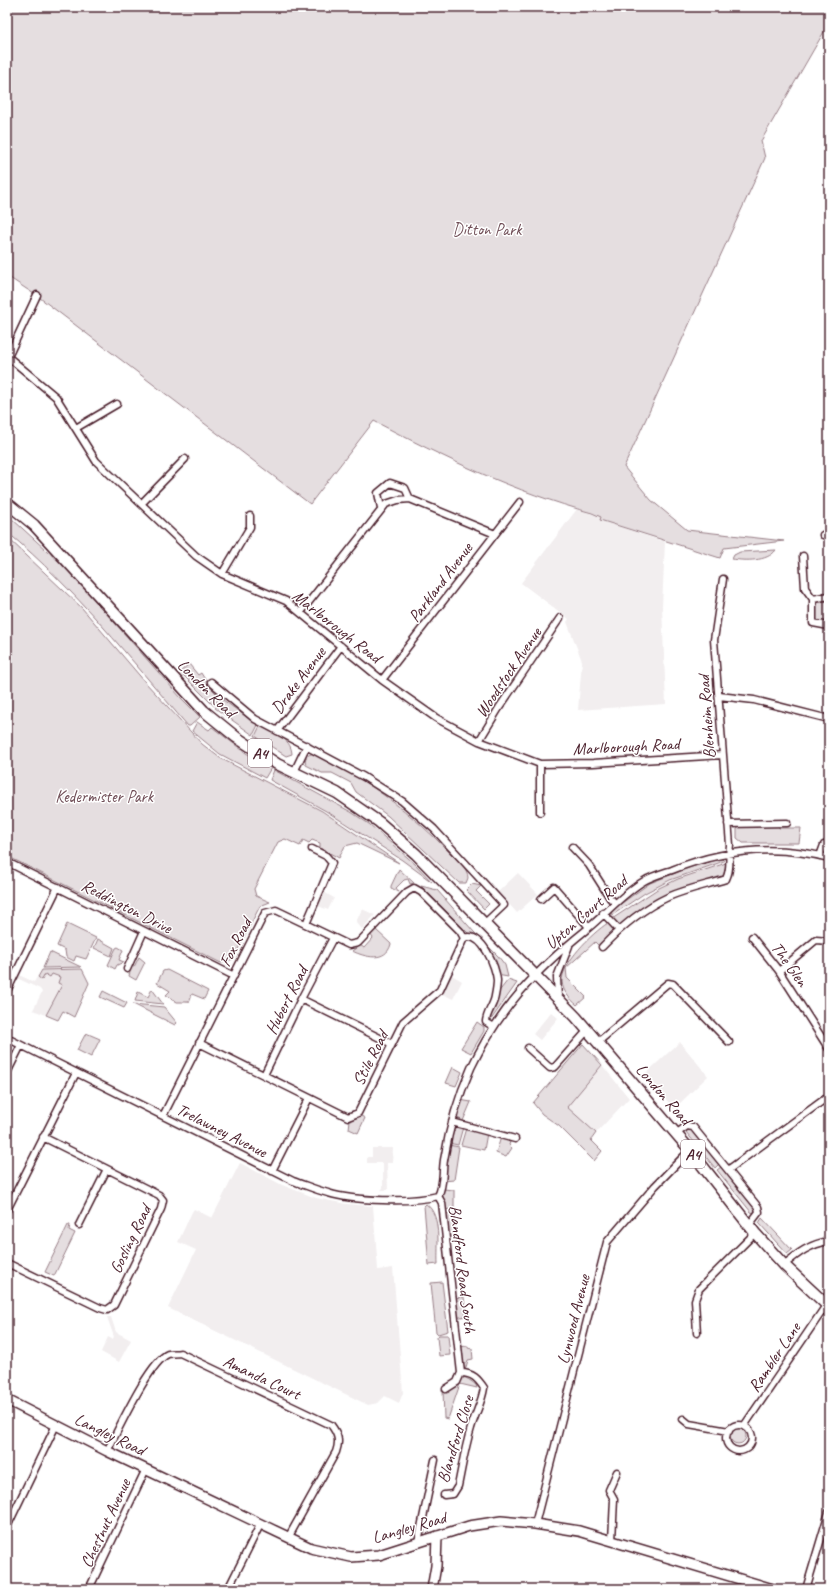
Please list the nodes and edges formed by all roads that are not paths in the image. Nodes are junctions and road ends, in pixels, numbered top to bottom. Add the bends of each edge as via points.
1 (37, 295) dead end
2 (7, 357) edge
3 (117, 404) dead end
4 (76, 428) junction
5 (185, 459) dead end
6 (410, 499) junction
7 (520, 502) dead end
8 (7, 503) edge
9 (142, 503) junction
10 (381, 508) junction
11 (250, 516) dead end
12 (829, 532) edge
13 (495, 534) junction
14 (823, 535) dead end
15 (803, 556) dead end
16 (222, 574) junction
17 (723, 579) dead end
18 (829, 596) edge
19 (813, 599) junction
20 (301, 612) junction
21 (560, 618) dead end
22 (829, 626) edge
23 (340, 646) junction
24 (382, 680) junction
25 (211, 682) dead end
26 (719, 696) junction
27 (829, 719) edge
28 (277, 731) junction
29 (479, 741) junction
30 (307, 745) junction
31 (723, 755) junction
32 (540, 764) junction
33 (294, 772) junction
34 (540, 812) dead end
35 (787, 823) dead end
36 (728, 824) junction
37 (829, 844) edge
38 (572, 847) dead end
39 (312, 850) dead end
40 (729, 853) junction
41 (820, 856) junction
42 (829, 858) edge
43 (7, 862) edge
44 (58, 888) junction
45 (541, 899) dead end
46 (615, 903) junction
47 (603, 914) junction
48 (306, 924) junction
49 (484, 924) junction
50 (589, 927) junction
51 (618, 929) junction
52 (144, 931) junction
53 (752, 937) dead end
54 (333, 938) junction
55 (464, 938) junction
56 (829, 941) edge
57 (570, 943) junction
58 (602, 947) dead end
59 (127, 969) dead end
60 (779, 970) junction
61 (234, 976) junction
62 (534, 976) junction
63 (7, 991) edge
64 (301, 999) junction
65 (558, 1000) junction
66 (494, 1027) junction
67 (587, 1031) junction
68 (7, 1038) edge
69 (598, 1042) junction
70 (729, 1042) dead end
71 (199, 1043) junction
72 (392, 1044) junction
73 (21, 1045) junction
74 (528, 1048) dead end
75 (829, 1049) edge
76 (7, 1073) edge
77 (76, 1073) junction
78 (264, 1075) junction
79 (829, 1096) edge
80 (309, 1098) junction
81 (163, 1116) junction
82 (452, 1122) junction
83 (677, 1133) junction
84 (44, 1137) junction
85 (515, 1139) dead end
86 (690, 1150) junction
87 (107, 1169) junction
88 (728, 1170) junction
89 (272, 1171) junction
90 (438, 1196) junction
91 (7, 1210) edge
92 (79, 1225) dead end
93 (752, 1229) junction
94 (829, 1241) edge
95 (7, 1263) edge
96 (784, 1264) junction
97 (828, 1306) edge
98 (697, 1333) dead end
99 (461, 1374) junction
100 (446, 1388) dead end
101 (7, 1400) edge
102 (683, 1418) dead end
103 (56, 1425) junction
104 (744, 1426) junction
105 (729, 1430) junction
106 (108, 1451) junction
107 (435, 1460) dead end
108 (146, 1469) junction
109 (617, 1472) dead end
110 (444, 1495) dead end
111 (829, 1512) edge
112 (535, 1524) junction
113 (260, 1525) junction
114 (7, 1527) edge
115 (437, 1536) junction
116 (288, 1538) junction
117 (612, 1541) junction
118 (418, 1542) junction
119 (89, 1589) edge
120 (228, 1589) edge
121 (432, 1589) edge
122 (772, 1589) edge
123 (806, 1589) edge

1 - 2 street
2 - 4 street, Marlborough Road via 56,397
3 - 4 street
4 - 9 street, Marlborough Road via 96,461
5 - 9 street
6 - 10 street via 398,500
6 - 10 street via 405,488 390,483 378,493
6 - 13 street
7 - 13 street, Parkland Avenue
8 - 33 main road, London Road / A4 via 34,525 204,711 236,737
9 - 16 street, Marlborough Road via 196,556
10 - 20 street
11 - 16 street via 250,526
12 - 14 street
13 - 24 street, Parkland Avenue
15 - 19 street via 805,588
16 - 20 street, Marlborough Road via 286,602
17 - 26 street, Blenheim Road via 714,640
18 - 19 street
19 - 22 street via 813,623
20 - 23 street, Marlborough Road
21 - 29 street, Woodstock Avenue
23 - 24 street, Marlborough Road
23 - 28 street, Drake Avenue
24 - 29 street, Marlborough Road via 436,718
25 - 28 street, London Road via 255,719
26 - 27 street via 754,700
26 - 31 street, Blenheim Road
28 - 30 street, London Road
29 - 32 street, Marlborough Road
30 - 33 street
30 - 49 street, London Road via 402,801 434,829 504,905
31 - 32 street, Marlborough Road
31 - 36 street, Blenheim Road
32 - 34 street
33 - 49 main road, London Road / A4 via 338,793 379,822 416,854
35 - 36 street
36 - 40 street, Blenheim Road
37 - 41 street via 824,845
38 - 46 street via 589,865
39 - 48 street via 326,856 332,863
40 - 41 street, Upton Court Road via 775,849
40 - 46 street, Upton Court Road via 692,862 645,880
40 - 51 street, Upton Court Road via 730,872 726,878 668,897
41 - 42 street, Upton Court Road
43 - 44 street, Reddington Drive
44 - 52 street, Reddington Drive
44 - 63 street
45 - 50 street via 554,888
46 - 47 street, Upton Court Road
47 - 50 street, Upton Court Road
47 - 51 street
48 - 54 street, Fox Road
48 - 61 street, Fox Road via 276,910 266,913
49 - 62 main road, London Road / A4
50 - 57 street, Upton Court Road
51 - 58 street, Upton Court Road
52 - 59 street
52 - 61 street, Reddington Drive
53 - 60 street, The Glen
54 - 55 street, Fox Road via 350,945 358,943 407,892 414,888 422,892
54 - 64 street, Hubert Road
55 - 66 street via 478,940 490,957 497,980 494,1003 486,1022
55 - 72 street, Stile Road via 440,990 404,1022
56 - 60 street via 816,940
57 - 62 street, Upton Court Road
57 - 65 street via 557,977
60 - 75 street, The Glen
61 - 71 street, Fox Road
62 - 65 main road, London Road / A4
62 - 66 street, Blandford Road South via 512,1000
64 - 72 street
64 - 78 street, Hubert Road
65 - 67 main road, London Road / A4
66 - 82 street, Blandford Road South via 471,1067
67 - 69 main road, London Road / A4
67 - 74 street via 555,1067 550,1068
68 - 73 street, Trelawney Avenue
69 - 70 street via 668,983 673,984
69 - 83 main road, London Road / A4
71 - 78 street, Stile Road
71 - 81 street, Fox Road
72 - 80 street, Stile Road via 358,1113 348,1117
73 - 76 street
73 - 77 street, Trelawney Avenue
77 - 81 street, Trelawney Avenue
77 - 84 street
78 - 80 street, Stile Road
79 - 88 street
80 - 89 street
81 - 89 street, Trelawney Avenue
82 - 85 street
82 - 90 street, Blandford Road South via 444,1161 442,1189
83 - 86 main road, London Road / A4
83 - 88 street via 687,1126 693,1127
84 - 87 street, Gosling Road
84 - 91 street
86 - 93 main road, London Road / A4
86 - 112 street, Lynwood Avenue via 607,1242
87 - 92 street
87 - 95 street, Gosling Road via 159,1195 163,1200 114,1305 107,1310 100,1308
88 - 93 street via 758,1207 759,1212
89 - 90 street, Trelawney Avenue via 328,1194 354,1198 422,1199
90 - 99 street, Blandford Road South via 442,1203
93 - 96 main road, London Road / A4
93 - 98 street via 699,1289 695,1300
94 - 96 street via 814,1244
96 - 97 main road, London Road / A4
97 - 104 street, Rambler Lane
99 - 100 street, Blandford Close via 457,1382
99 - 110 street, Blandford Close via 476,1377 484,1388 482,1401 470,1430 458,1486 453,1494
101 - 103 street, Langley Road
102 - 105 street via 689,1424
103 - 106 street, Langley Road
103 - 114 street
104 - 105 street via 734,1426
104 - 105 street via 750,1432 752,1440 745,1450 737,1450 730,1446 727,1438
106 - 108 street, Langley Road
106 - 116 street, Amanda Court via 141,1387 158,1362 168,1354 180,1353 331,1425 338,1434 339,1444 336,1452
107 - 118 street
108 - 113 street, Langley Road
108 - 119 street, Chestnut Avenue
109 - 117 street via 609,1490 614,1499
111 - 123 street
112 - 115 street, Langley Road via 501,1522 469,1526
112 - 117 street, Langley Road via 579,1531
113 - 116 street, Langley Road
113 - 120 street
115 - 118 street, Langley Road
115 - 121 street
116 - 118 street, Langley Road via 311,1548 351,1557 379,1555
117 - 122 street, Langley Road

